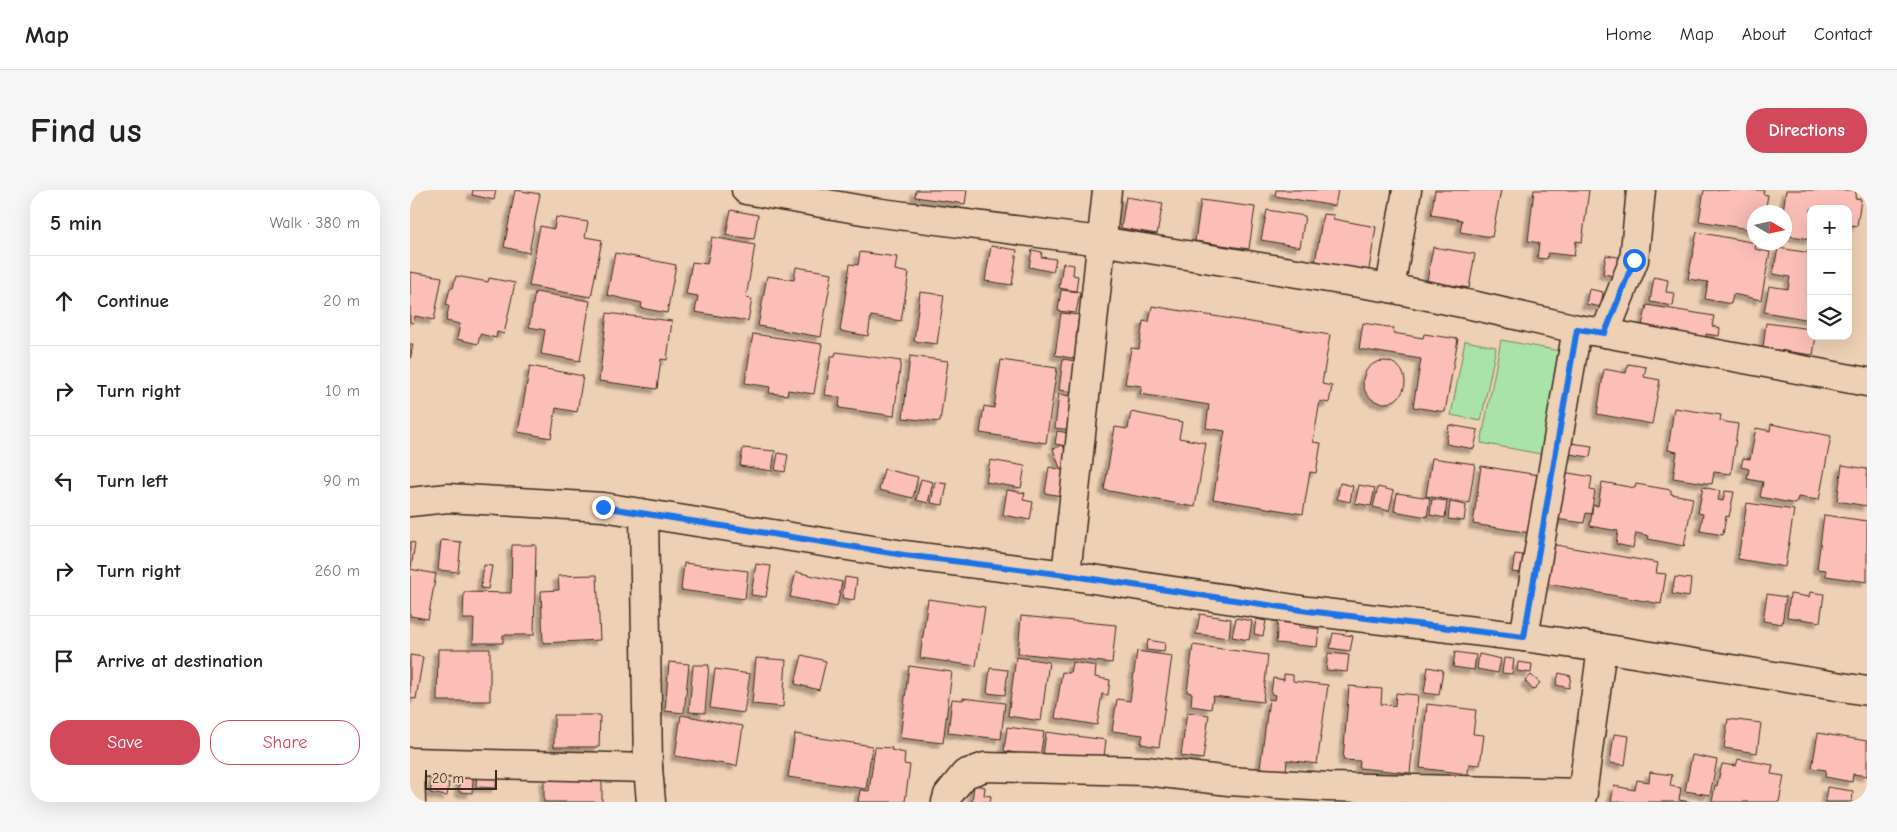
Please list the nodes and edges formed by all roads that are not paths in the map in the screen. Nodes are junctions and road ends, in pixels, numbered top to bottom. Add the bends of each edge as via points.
1 (746, 190) edge
2 (1106, 190) edge
3 (1408, 190) edge
4 (1641, 190) edge
5 (1100, 241) junction
6 (1390, 288) junction
7 (1577, 329) junction
8 (1605, 333) junction
9 (1867, 382) edge
10 (410, 502) edge
11 (644, 514) junction
12 (1066, 575) junction
13 (1524, 637) junction
14 (1602, 648) junction
15 (1867, 691) edge
16 (410, 762) edge
17 (648, 768) junction
18 (410, 774) edge
19 (1582, 798) edge
20 (411, 802) edge
21 (651, 802) edge
22 (946, 802) edge

1 - 5 street via 874,212
2 - 5 street
3 - 6 street
4 - 8 street via 1634,260
5 - 6 street
5 - 12 street
6 - 7 street
7 - 8 street
7 - 13 street
8 - 9 street
10 - 11 street via 448,498 603,507
11 - 12 street via 904,555
11 - 17 street
12 - 13 street via 1308,611
13 - 14 street
14 - 15 street
14 - 19 street
16 - 17 street
17 - 21 street
18 - 20 street
19 - 22 street via 1229,781 1146,771 985,767 965,774

